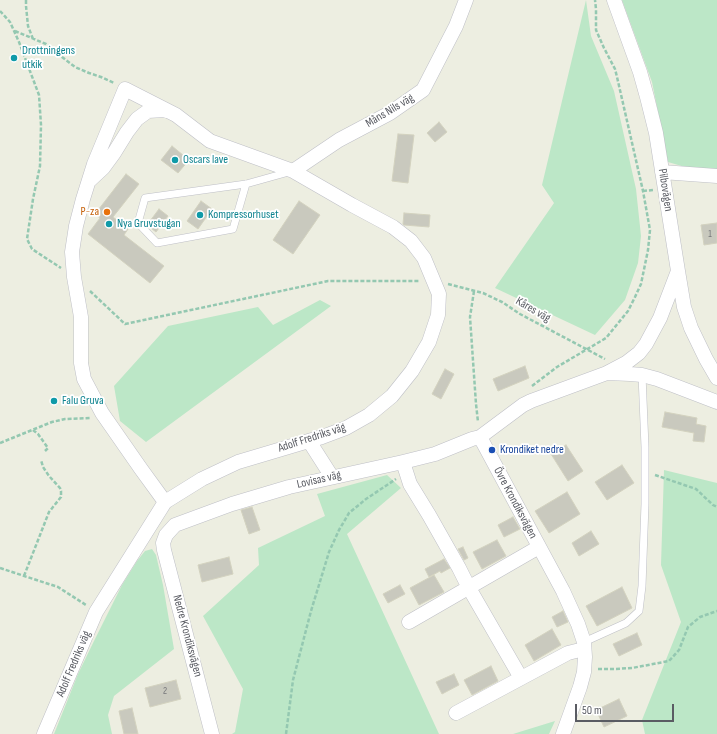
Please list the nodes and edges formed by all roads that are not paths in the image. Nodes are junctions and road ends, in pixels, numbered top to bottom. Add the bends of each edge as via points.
1 (466, 0) edge
2 (614, 0) edge
3 (176, 115) junction
4 (293, 171) junction
5 (662, 172) junction
6 (717, 176) edge
7 (88, 183) junction
8 (246, 184) junction
9 (678, 271) junction
10 (607, 373) junction
11 (642, 376) junction
12 (717, 378) edge
13 (717, 402) edge
14 (480, 437) junction
15 (309, 440) junction
16 (405, 467) junction
17 (332, 477) junction
18 (165, 502) junction
19 (164, 538) joint
20 (539, 547) junction
21 (469, 588) junction
22 (409, 622) dead end
23 (584, 645) junction
24 (521, 678) junction
25 (456, 713) dead end
26 (44, 734) edge
27 (212, 734) edge
28 (563, 734) edge

1 - 4 street, Måns Nils väg via 456,26 423,90 390,114 339,140
2 - 5 street, Pilbovägen via 647,97
3 - 4 street, Adolf Fredriks väg via 210,141
3 - 7 street via 164,110 148,111 137,119 103,168
3 - 7 street, Adolf Fredriks väg via 125,89
4 - 8 lane
4 - 15 street, Adolf Fredriks väg via 394,227 411,241 424,258 439,294 438,315 429,342 412,371 392,396 369,415 346,428
5 - 6 street
5 - 9 street, Pilbovägen
7 - 18 street via 72,252 81,317 81,363 84,379 102,413
8 - 8 lane via 145,198 138,223 157,243 233,229
9 - 10 street via 664,309 646,344 626,363
9 - 12 street, Pilbovägen via 684,307 691,328
10 - 11 street
10 - 14 street via 527,403
11 - 13 street via 657,379
11 - 23 lane via 645,473 639,611 626,623
14 - 16 street, Lovisas väg
14 - 20 street, Övre Krondiksvägen
15 - 17 street
15 - 18 street, Adolf Fredriks väg via 238,462 202,479
16 - 17 street, Lovisas väg
16 - 21 street via 410,484
17 - 19 street, Lovisas väg via 289,487 201,515 175,525
18 - 26 street, Adolf Fredriks väg via 96,612
19 - 27 street, Nedre Krondiksvägen via 164,550
20 - 21 street
20 - 23 street, Övre Krondiksvägen via 572,608
21 - 22 street
21 - 24 street
23 - 24 street
23 - 28 street, Övre Krondiksvägen via 584,669 580,687
24 - 25 street

